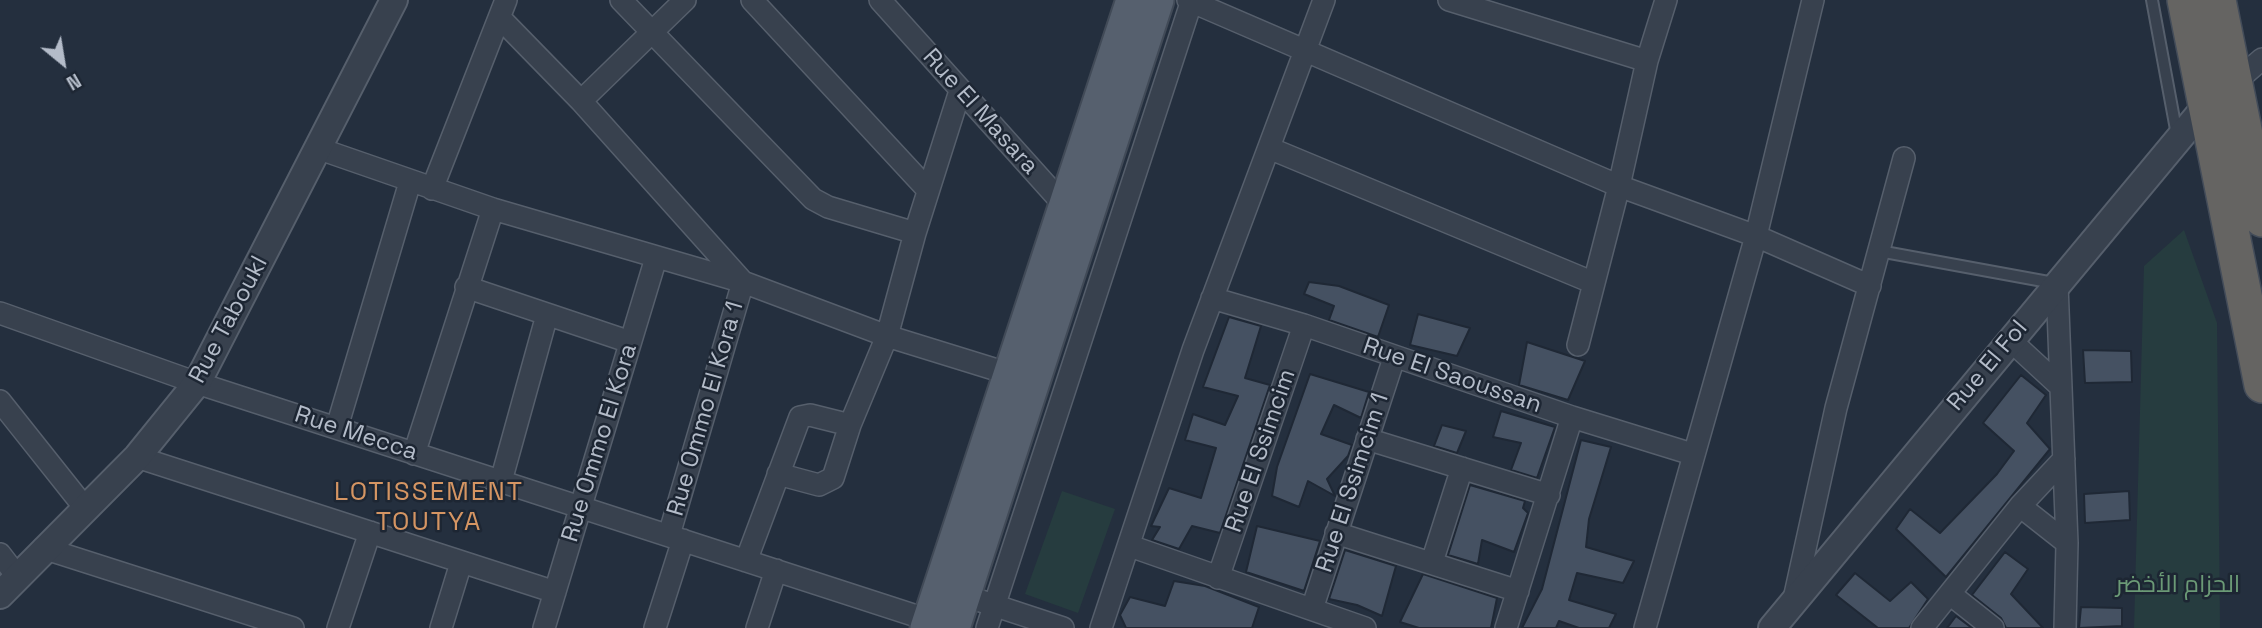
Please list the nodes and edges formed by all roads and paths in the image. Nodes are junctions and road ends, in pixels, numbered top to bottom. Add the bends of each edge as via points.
1 (394, 0) edge
2 (621, 0) edge
3 (685, 0) edge
4 (752, 0) edge
5 (880, 0) edge
6 (1133, 0) edge
7 (1157, 0) edge
8 (1191, 0) edge
9 (1324, 0) edge
10 (1449, 0) edge
11 (1666, 0) edge
12 (1813, 0) edge
13 (2152, 0) edge
14 (2185, 0) edge
15 (2218, 0) edge
16 (503, 9) edge
17 (652, 33) junction
18 (1307, 50) junction
19 (2262, 59) edge
20 (1647, 61) junction
21 (2234, 84) junction
22 (960, 91) junction
23 (581, 102) junction
24 (2206, 106) junction
25 (2178, 137) junction
26 (317, 148) junction
27 (1269, 148) junction
28 (1904, 158) dead end
29 (410, 182) junction
30 (1619, 186) junction
31 (432, 189) junction
32 (929, 190) junction
33 (493, 209) junction
34 (1076, 211) junction
35 (2262, 219) edge
36 (915, 233) junction
37 (1756, 236) junction
38 (1879, 251) junction
39 (656, 258) junction
40 (743, 282) junction
41 (1594, 283) junction
42 (2057, 284) junction
43 (1870, 286) junction
44 (467, 287) junction
45 (0, 297) edge
46 (1212, 298) junction
47 (547, 314) junction
48 (7, 315) edge
49 (1304, 325) junction
50 (887, 336) junction
51 (2010, 340) junction
52 (630, 342) junction
53 (1578, 345) dead end
54 (1394, 358) junction
55 (1010, 374) junction
56 (197, 383) junction
57 (2262, 385) edge
58 (2061, 387) junction
59 (0, 401) edge
60 (1572, 417) junction
61 (850, 425) junction
62 (337, 427) junction
63 (1367, 439) junction
64 (414, 454) junction
65 (1692, 454) junction
66 (137, 457) junction
67 (2064, 459) junction
68 (1462, 468) junction
69 (778, 474) junction
70 (501, 481) junction
71 (1549, 495) junction
72 (2020, 506) junction
73 (580, 507) junction
74 (85, 508) junction
75 (370, 532) junction
76 (1336, 533) junction
77 (676, 538) junction
78 (2067, 543) junction
79 (1130, 546) junction
80 (43, 548) junction
81 (0, 554) edge
82 (746, 561) junction
83 (1432, 562) junction
84 (461, 563) junction
85 (776, 570) junction
86 (1218, 578) junction
87 (9, 585) edge
88 (555, 592) junction
89 (1518, 592) junction
90 (1950, 594) junction
91 (1794, 601) junction
92 (995, 605) junction
93 (1312, 609) junction
94 (944, 615) edge
95 (1361, 627) edge
96 (293, 628) edge
97 (338, 628) edge
98 (441, 628) edge
99 (544, 628) edge
100 (655, 628) edge
101 (757, 628) edge
102 (987, 628) edge
103 (1063, 628) edge
104 (1101, 628) edge
105 (1506, 628) edge
106 (1645, 628) edge
107 (1772, 628) edge
108 (1922, 628) edge
109 (1993, 628) edge
110 (2065, 628) edge

1 - 26 street, Rue Taboukl
2 - 17 street
3 - 17 street
4 - 32 street
5 - 22 street, Rue El Masara
6 - 34 main road
7 - 34 main road
8 - 18 street
8 - 92 street
9 - 18 street
10 - 20 street
11 - 20 street
12 - 37 street
13 - 25 lane
14 - 24 highway
15 - 21 highway
16 - 23 street
16 - 31 street
17 - 23 street
17 - 36 street via 813,199
18 - 27 street
18 - 30 street
19 - 21 street
20 - 30 street
21 - 35 highway
22 - 32 street
22 - 34 street, Rue El Masara
23 - 40 street
24 - 25 street, Rue El Fol
24 - 57 highway
25 - 42 street, Rue El Fol
26 - 29 street
26 - 56 street, Rue Taboukl
27 - 41 street
27 - 46 street
28 - 38 street
29 - 31 street
29 - 62 street
30 - 37 street
30 - 41 street
31 - 33 street
32 - 36 street
33 - 39 street
33 - 44 street
34 - 55 main road
34 - 94 main road
36 - 50 street
37 - 43 street
37 - 65 street
38 - 42 lane
38 - 43 street
39 - 40 street
39 - 52 street, Rue Ommo El Kora
40 - 50 street
40 - 77 street, Rue Ommo El Kora 1
41 - 53 street
42 - 51 street, Rue El Fol
42 - 58 street
43 - 91 street via 1836,408
44 - 47 street
44 - 64 street
45 - 48 street
46 - 49 street, Rue El Saoussan
46 - 79 street
47 - 52 street
47 - 70 street
48 - 56 street, Rue Mecca
49 - 54 street, Rue El Saoussan
49 - 86 street, Rue El Ssimcim
50 - 55 street
50 - 61 street
51 - 58 street
51 - 91 street, Rue El Fol
52 - 73 street, Rue Ommo El Kora
54 - 60 street, Rue El Saoussan
54 - 63 street, Rue El Ssimcim 1
55 - 94 main road
56 - 62 street, Rue Mecca
56 - 66 street, Rue Taboukl
58 - 67 street
59 - 74 street
60 - 65 street, Rue El Saoussan
60 - 71 street
61 - 69 street via 803,415
61 - 69 street via 830,482 819,485
62 - 64 street, Rue Mecca
63 - 68 street
63 - 76 street, Rue El Ssimcim 1
64 - 70 street, Rue Mecca
65 - 106 street
66 - 74 street, Rue Taboukl
66 - 75 street
67 - 72 street
67 - 78 street
68 - 71 street
68 - 83 street
69 - 82 street
70 - 73 street, Rue Mecca
71 - 89 street
72 - 78 street
72 - 90 street
73 - 77 street, Rue Mecca
73 - 88 street, Rue Ommo El Kora
74 - 80 street, Rue Taboukl
75 - 84 street
75 - 97 street
76 - 83 street
76 - 93 street, Rue El Ssimcim 1
77 - 82 street, Rue Mecca
77 - 100 street, Rue Ommo El Kora 1
78 - 110 street
79 - 86 street
79 - 104 street
80 - 87 street, Rue Taboukl
80 - 96 street
81 - 87 street
82 - 85 street, Rue Mecca
83 - 89 street
84 - 88 street
84 - 98 street
85 - 94 street, Rue Mecca
85 - 101 street
86 - 93 street
88 - 99 street, Rue Ommo El Kora
89 - 105 street
90 - 108 street
90 - 109 street
91 - 107 street, Rue El Fol
92 - 94 street, Rue Mecca
92 - 102 street
92 - 103 street, Rue Mecca
93 - 95 street

